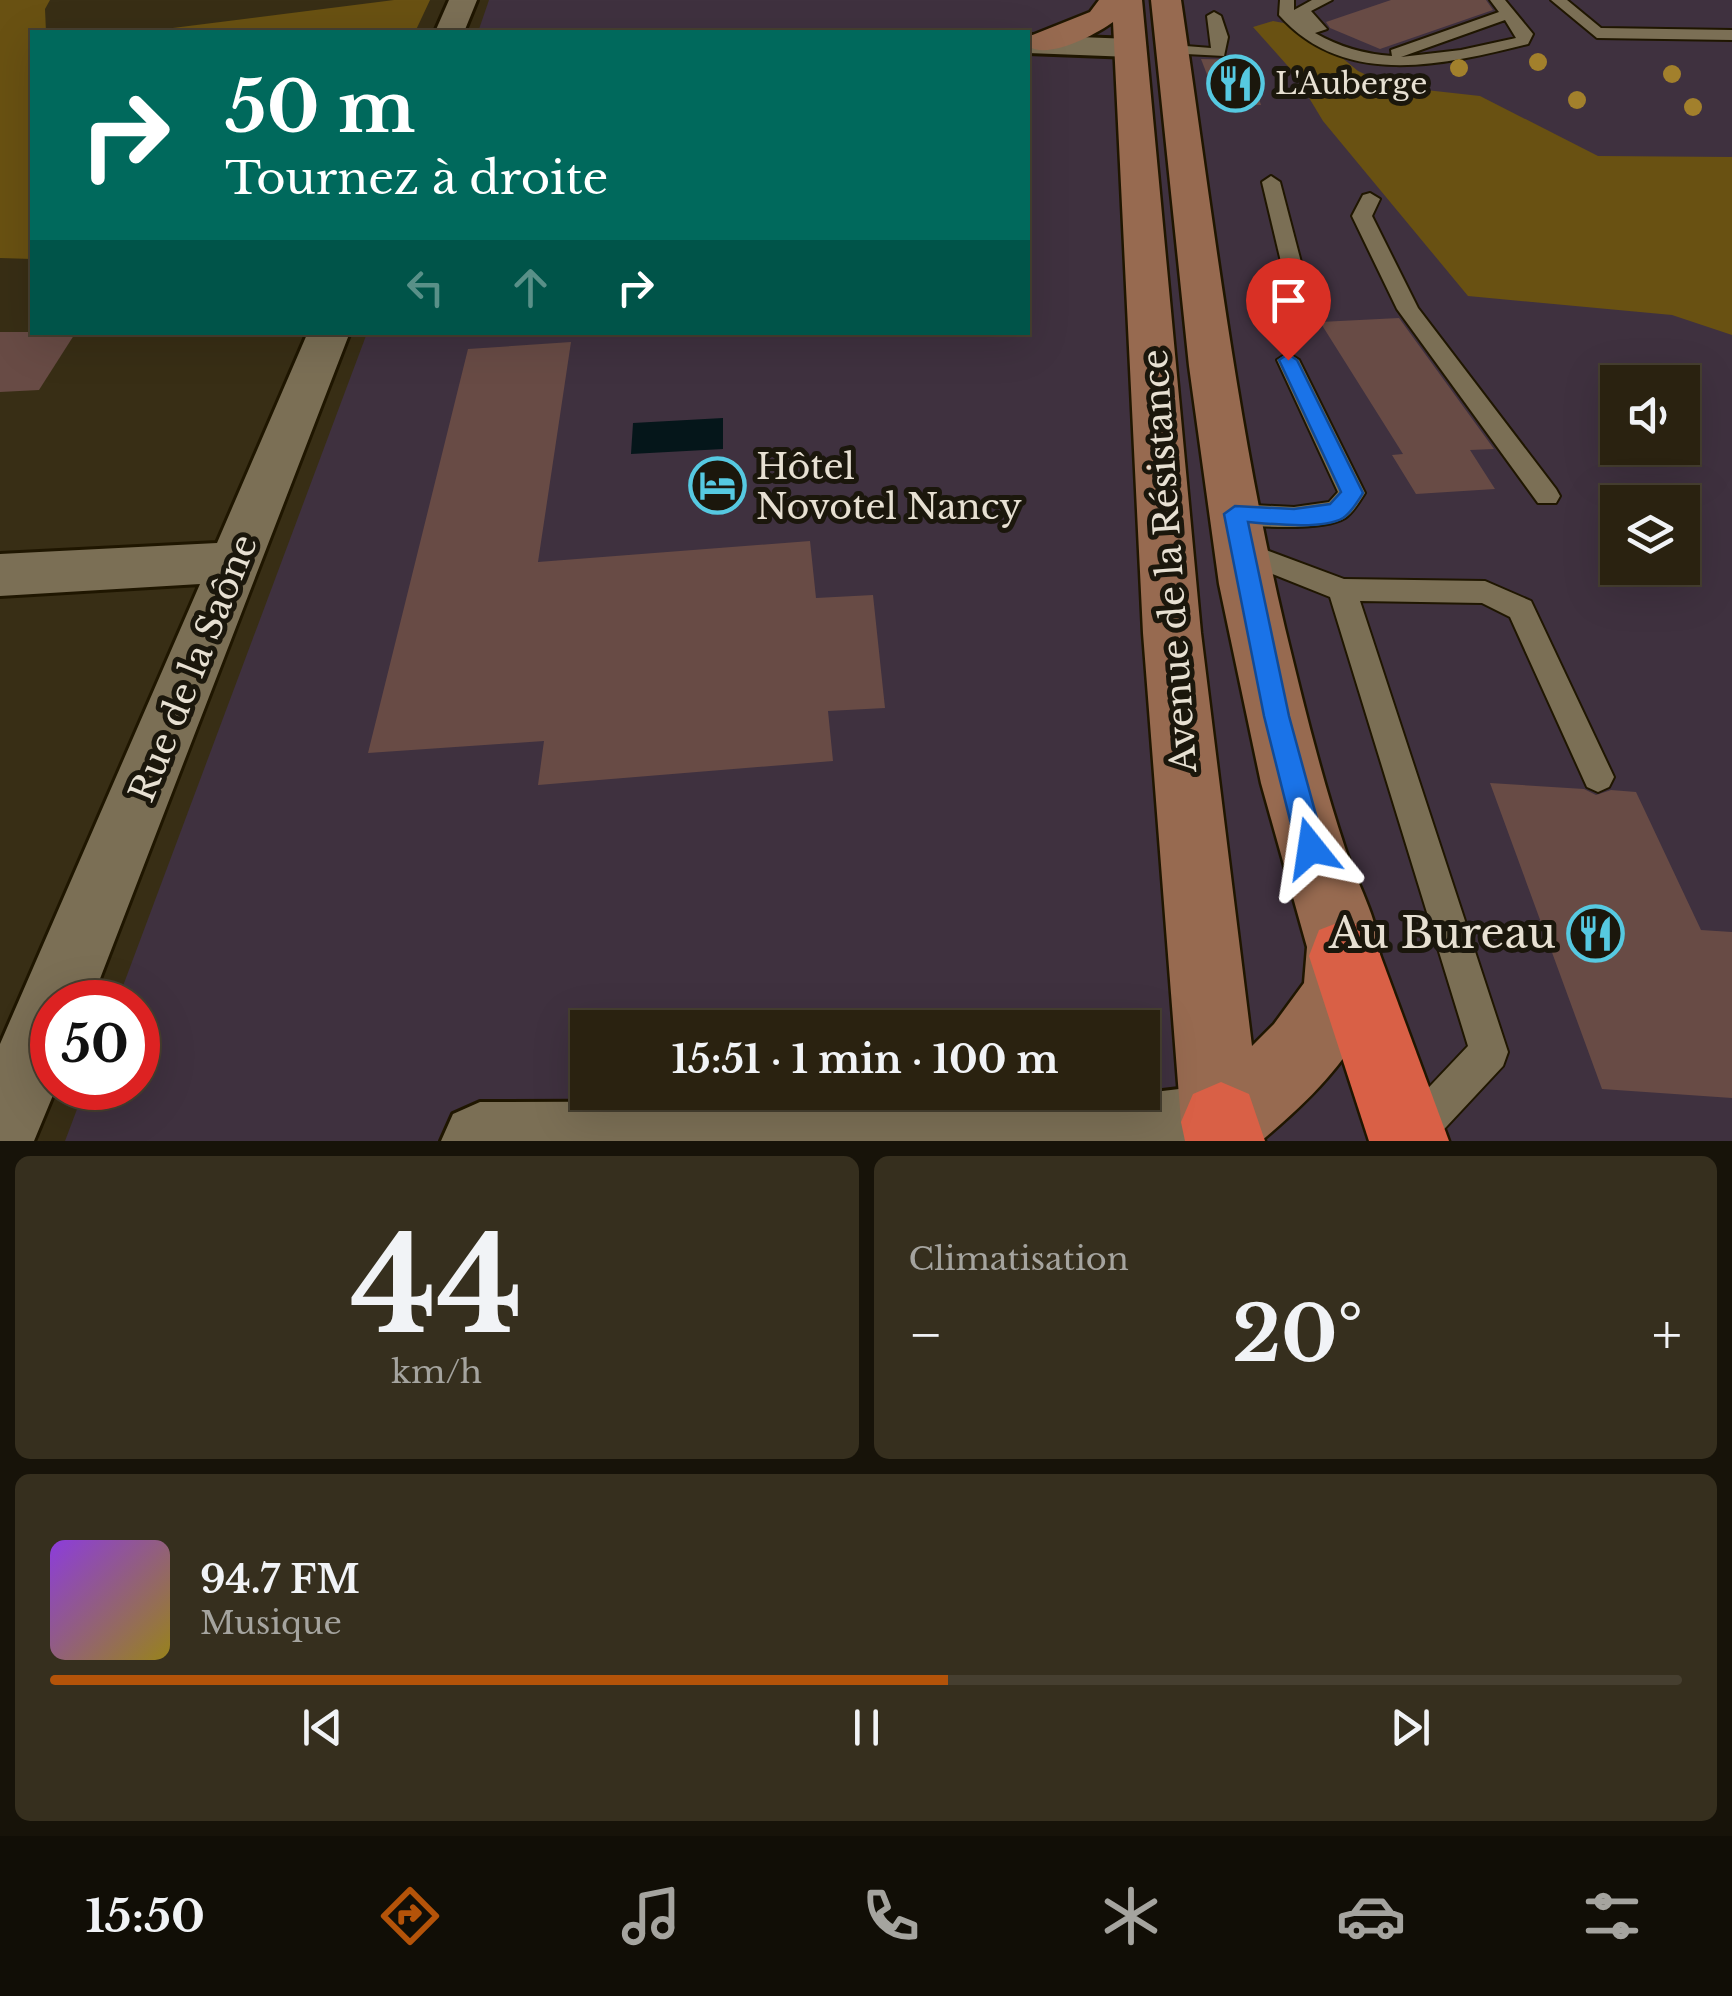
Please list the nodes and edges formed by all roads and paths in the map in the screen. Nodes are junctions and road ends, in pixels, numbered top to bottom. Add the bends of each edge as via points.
1 (464, 0) edge
2 (1287, 0) edge
3 (1325, 0) edge
4 (1497, 0) edge
5 (1558, 0) edge
6 (1170, 3) edge
7 (1343, 6) dead end
8 (1508, 14) junction
9 (1214, 16) dead end
10 (1304, 16) junction
11 (1136, 24) edge
12 (451, 30) edge
13 (1732, 35) edge
14 (1034, 43) edge
15 (1271, 182) dead end
16 (1370, 199) dead end
17 (1292, 266) dead end
18 (328, 335) edge
19 (1288, 360) dead end
20 (1547, 496) dead end
21 (1238, 532) junction
22 (237, 562) junction
23 (0, 576) edge
24 (1342, 590) junction
25 (1598, 777) dead end
26 (1344, 956) junction
27 (65, 980) edge
28 (30, 1061) edge
29 (0, 1130) edge
30 (1223, 1131) edge
31 (1408, 1140) edge
32 (480, 1141) edge

1 - 12 street
2 - 8 lane via 1286,16 1331,52 1373,60 1446,60 1523,41 1525,34
3 - 10 lane via 1308,4
4 - 8 lane
5 - 13 lane via 1597,33
6 - 11 main road, Avenue de la Résistance
7 - 10 lane
8 - 10 lane via 1398,53 1366,51
9 - 11 lane via 1218,53
11 - 14 street
11 - 14 main road via 1101,18
11 - 21 main road, Avenue de la Résistance via 1186,153
11 - 30 main road, Avenue de la Résistance via 1172,634
15 - 17 lane
16 - 20 lane via 1362,216 1408,309
18 - 22 street, Rue de la Saône
19 - 21 lane via 1352,493 1337,512
21 - 24 lane
21 - 26 main road, Avenue de la Résistance via 1276,716
22 - 23 street
22 - 27 street, Rue de la Saône
24 - 25 lane via 1485,592 1521,609
24 - 31 lane via 1489,1052
26 - 30 main road via 1322,1026
26 - 31 highway
28 - 29 street
30 - 32 street via 1088,1138

